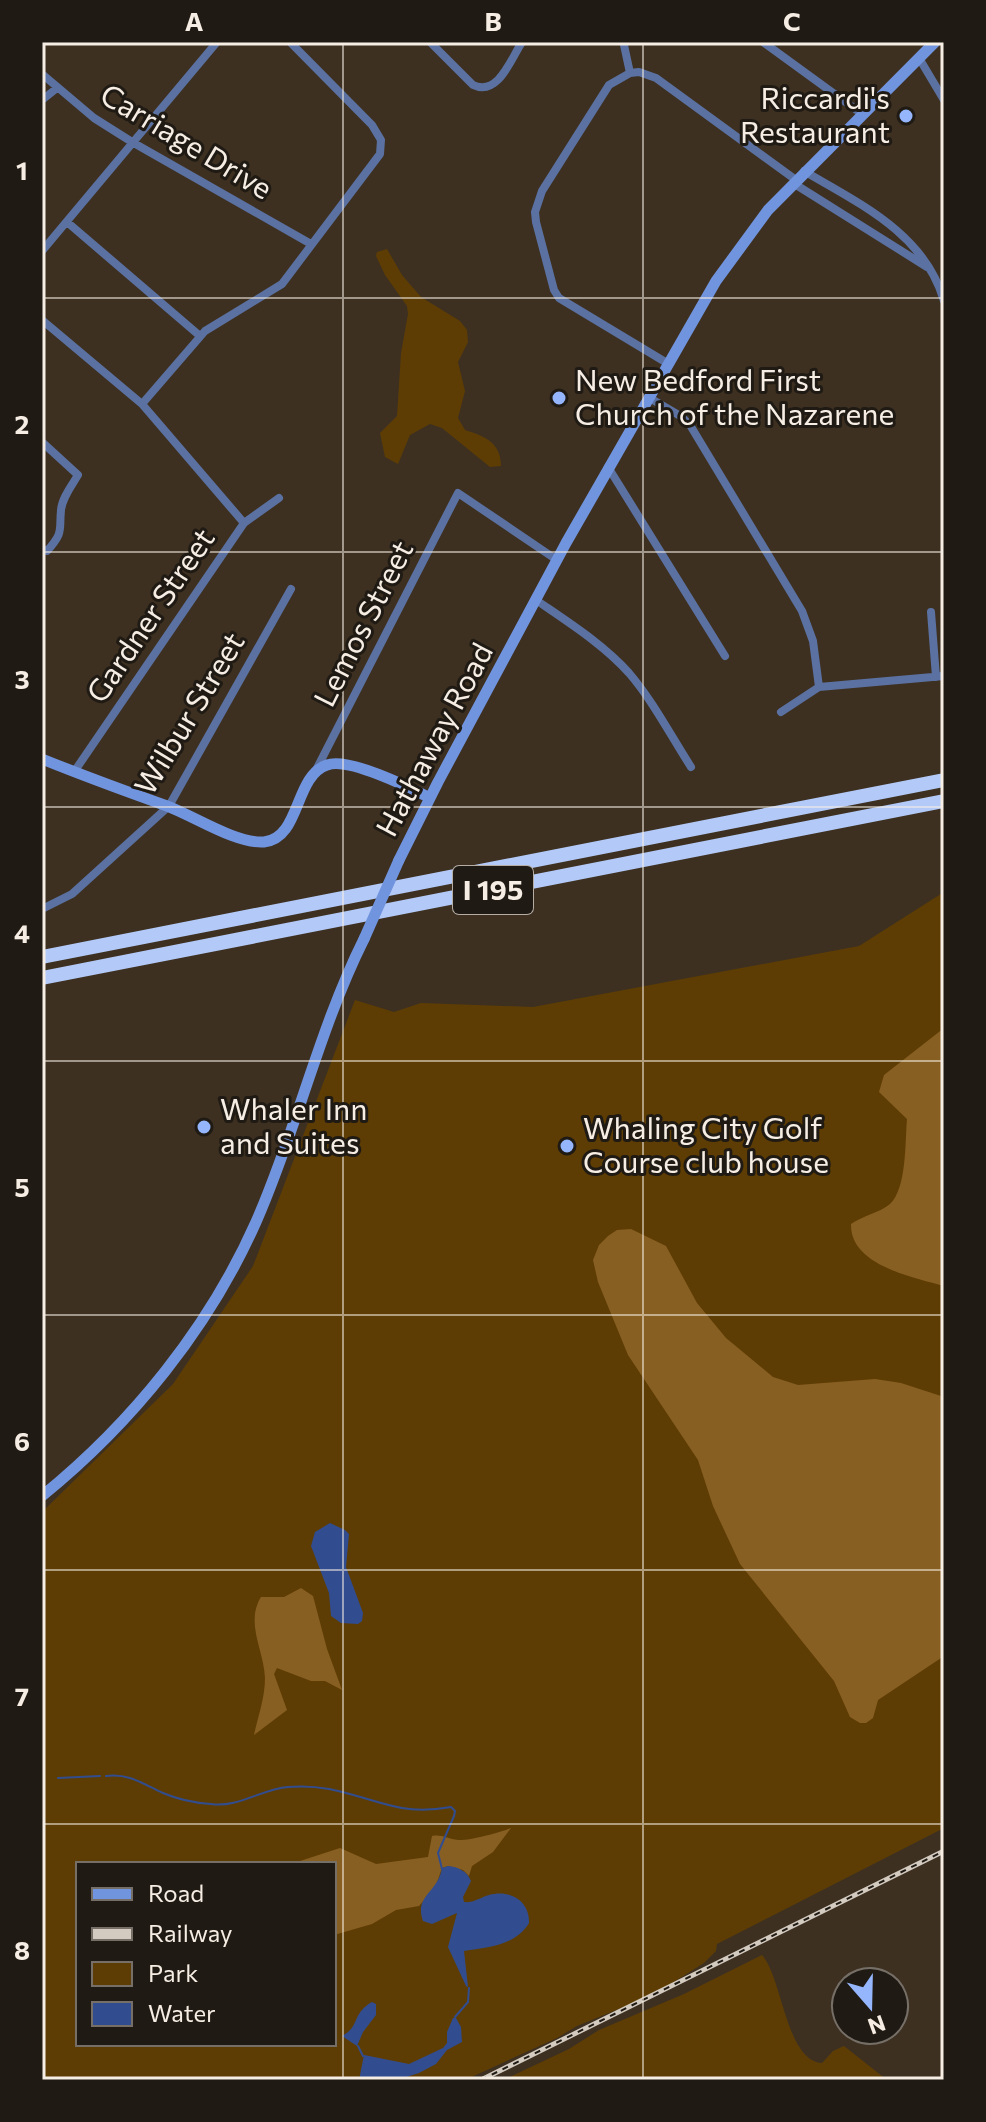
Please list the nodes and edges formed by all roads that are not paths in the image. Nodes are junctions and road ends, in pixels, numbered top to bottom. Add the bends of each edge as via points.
1 (217, 42) edge
2 (290, 42) edge
3 (430, 42) edge
4 (522, 42) edge
5 (763, 42) edge
6 (935, 42) edge
7 (624, 45) dead end
8 (919, 58) junction
9 (630, 73) junction
10 (42, 74) edge
11 (57, 88) junction
12 (42, 100) edge
13 (944, 100) edge
14 (862, 114) junction
15 (132, 142) junction
16 (798, 178) junction
17 (67, 222) junction
18 (311, 244) junction
19 (42, 251) edge
20 (931, 270) junction
21 (941, 284) edge
22 (944, 301) edge
23 (42, 320) edge
24 (200, 336) junction
25 (667, 363) junction
26 (648, 397) junction
27 (142, 404) junction
28 (42, 442) edge
29 (608, 467) junction
30 (279, 498) dead end
31 (244, 523) junction
32 (42, 549) edge
33 (557, 560) junction
34 (291, 589) dead end
35 (536, 600) junction
36 (931, 612) dead end
37 (725, 656) dead end
38 (940, 677) edge
39 (819, 687) junction
40 (781, 712) dead end
41 (42, 759) edge
42 (691, 767) dead end
43 (74, 772) junction
44 (313, 776) junction
45 (944, 780) edge
46 (430, 798) junction
47 (944, 801) edge
48 (169, 806) junction
49 (42, 909) edge
50 (42, 957) edge
51 (96, 968) junction
52 (42, 978) edge
53 (42, 986) edge
54 (42, 1496) edge

1 - 15 street
2 - 18 street via 372,125 382,147
3 - 4 street via 482,88 496,81
5 - 14 street
6 - 8 main road, Hathaway Road
7 - 9 street
8 - 13 street
8 - 14 main road, Hathaway Road
9 - 16 street via 656,78
9 - 25 street via 609,85 542,191 536,222 559,298
10 - 11 street, Carriage Drive
11 - 12 street
11 - 15 street, Carriage Drive
14 - 16 main road, Hathaway Road
15 - 17 street
15 - 18 street, Carriage Drive
16 - 20 street
16 - 20 street via 893,226
16 - 25 main road, Hathaway Road via 735,252
17 - 19 street
17 - 24 street
18 - 24 street via 280,287
20 - 21 street
21 - 22 street
23 - 27 street
24 - 27 street
25 - 26 main road, Hathaway Road
26 - 29 main road, Hathaway Road
26 - 39 street via 690,425 802,611
27 - 31 street
28 - 32 street via 78,475 62,505 57,537 47,551
29 - 33 main road, Hathaway Road
29 - 37 street
30 - 31 street, Gardner Street
31 - 43 street, Gardner Street
33 - 35 main road, Hathaway Road
33 - 44 street, Lemos Street via 458,493
34 - 48 street, Wilbur Street
35 - 42 street via 624,668
35 - 46 main road, Hathaway Road
36 - 38 street
38 - 39 street
39 - 40 street
41 - 43 main road
43 - 48 main road
44 - 46 main road via 327,764 343,765
44 - 48 main road via 284,830 267,841 235,836
45 - 50 highway, I 195
46 - 54 main road, Hathaway Road, bridge via 344,983 262,1207 234,1266 159,1379 114,1430
47 - 51 highway, I 195
48 - 49 street, Wilbur Street via 77,891
51 - 52 highway, I 195
51 - 53 highway

